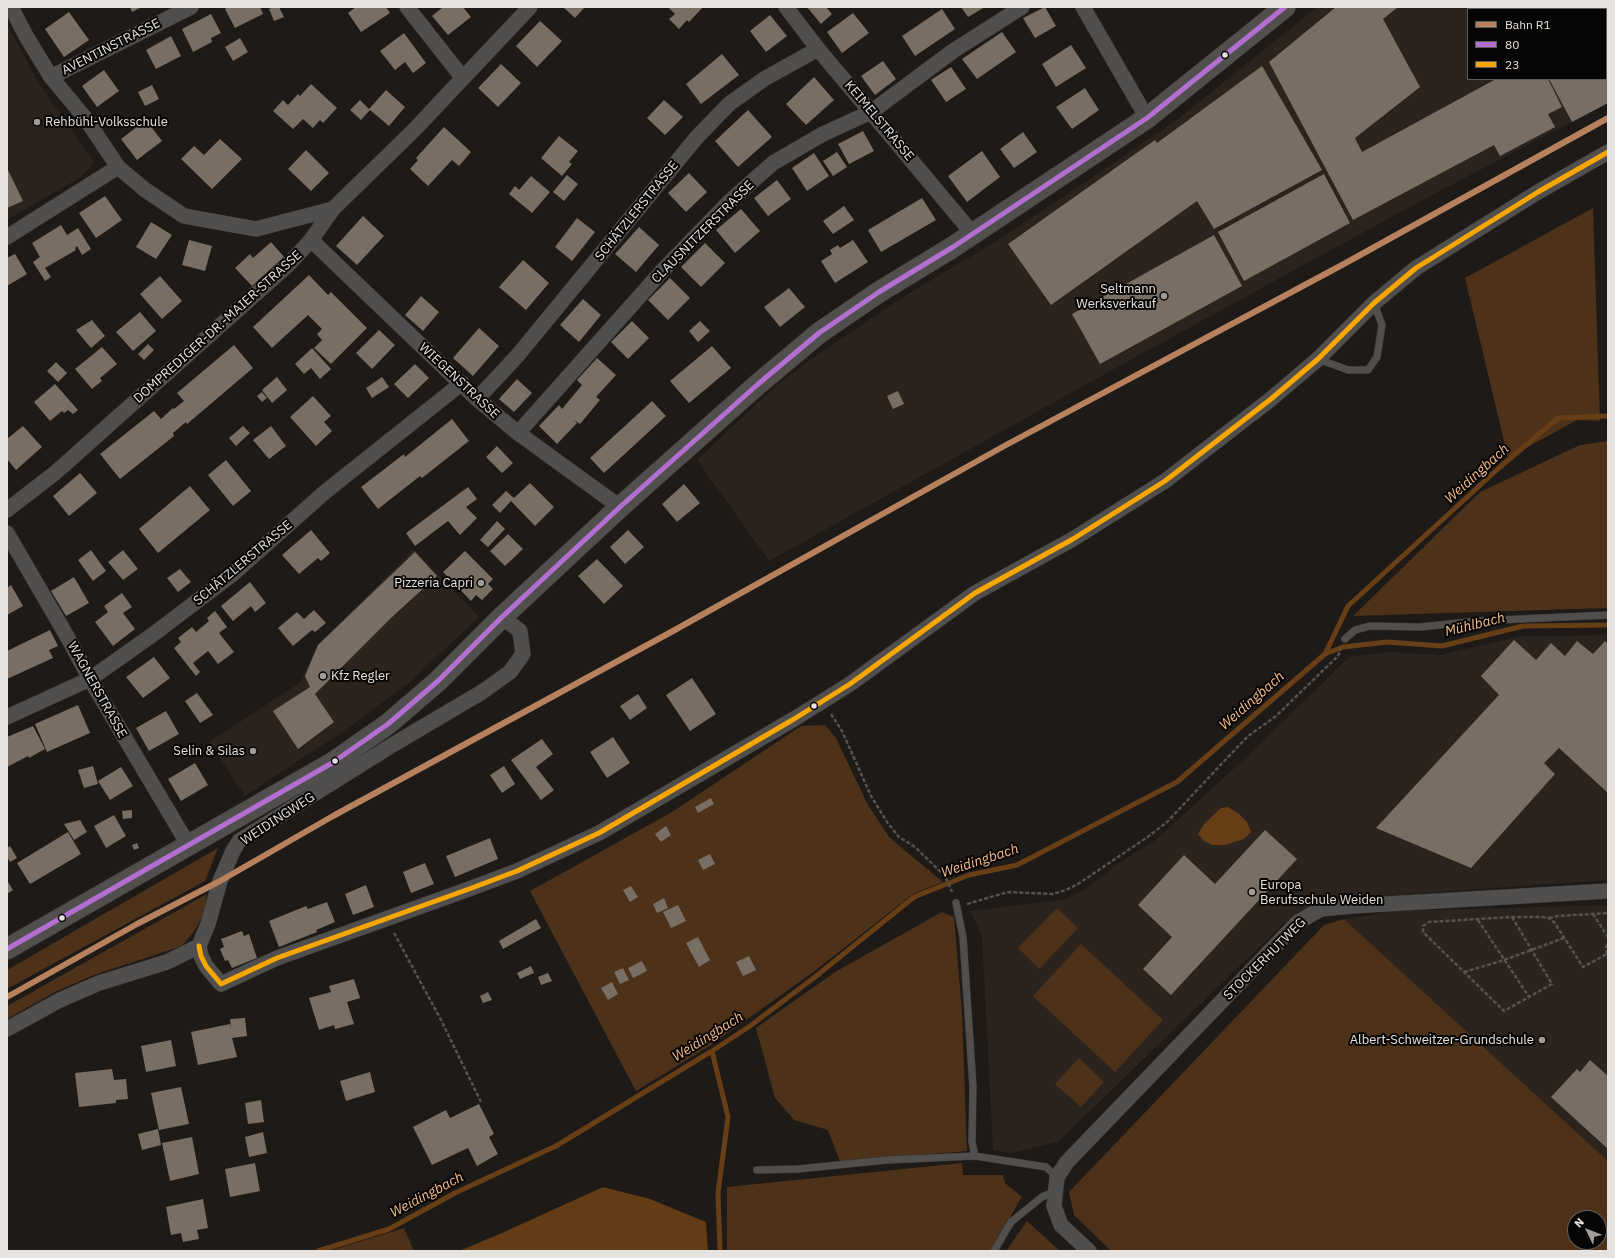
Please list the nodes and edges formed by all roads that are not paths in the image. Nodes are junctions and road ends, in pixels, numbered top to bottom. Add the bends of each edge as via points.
1 (11, 7) edge
2 (192, 7) edge
3 (407, 7) edge
4 (530, 7) edge
5 (786, 7) edge
6 (1022, 7) edge
7 (1083, 7) edge
8 (1285, 7) edge
9 (818, 49) junction
10 (51, 77) junction
11 (462, 77) junction
12 (871, 112) junction
13 (1147, 118) junction
14 (1608, 152) edge
15 (118, 167) junction
16 (333, 209) junction
17 (973, 234) junction
18 (7, 237) edge
19 (311, 240) junction
20 (1374, 303) junction
21 (1318, 359) junction
22 (462, 383) junction
23 (477, 399) junction
24 (518, 433) junction
25 (620, 507) junction
26 (8, 508) edge
27 (7, 533) edge
28 (1608, 615) edge
29 (502, 617) junction
30 (1345, 640) dead end
31 (90, 679) junction
32 (7, 717) edge
33 (189, 846) junction
34 (1608, 891) edge
35 (956, 903) road end
36 (199, 946) junction
37 (7, 949) edge
38 (7, 1029) edge
39 (975, 1156) junction
40 (757, 1170) dead end
41 (1056, 1184) junction
42 (994, 1251) edge
43 (1090, 1251) edge

1 - 10 street
2 - 10 street, AVENTINSTRASSE
3 - 11 street
4 - 11 street, DOMPREDIGER-DR.-MAIER-STRASSE
5 - 9 street, KEIMELSTRASSE
6 - 12 street, CLAUSNITZERSTRASSE via 953,51
7 - 13 street
8 - 13 main road
9 - 12 street, KEIMELSTRASSE
9 - 23 street, SCHÄTZLERSTRASSE via 764,79 729,104 703,131 518,355
10 - 15 street via 86,119
11 - 16 street, DOMPREDIGER-DR.-MAIER-STRASSE via 415,129
12 - 17 street, KEIMELSTRASSE
12 - 24 street, CLAUSNITZERSTRASSE via 823,134 773,162 729,202 663,270
13 - 17 main road
14 - 20 street via 1416,268
15 - 16 street via 144,189 184,216 256,230
15 - 18 street
16 - 19 street, DOMPREDIGER-DR.-MAIER-STRASSE
17 - 25 main road via 879,292 819,333 756,385
19 - 22 street, WIEGENSTRASSE
19 - 26 street, DOMPREDIGER-DR.-MAIER-STRASSE via 288,265 165,376 55,473
20 - 21 street
20 - 21 lane via 1382,325 1377,357 1368,370 1348,370
21 - 36 street via 1165,481 1072,539 975,593 819,704 599,833 517,871 277,958 221,984 206,966
22 - 23 street, WIEGENSTRASSE
22 - 31 street, SCHÄTZLERSTRASSE via 325,492 234,573
23 - 24 street, WIEGENSTRASSE
24 - 25 street, WIEGENSTRASSE
25 - 29 main road
27 - 31 street, WAGNERSTRASSE
28 - 30 lane via 1477,621 1420,627 1370,626 1355,630
29 - 33 main road via 438,681 388,724 332,763
29 - 36 street, WEIDINGWEG via 520,631 523,654 510,672 482,692 239,841 220,881
31 - 32 street, SCHÄTZLERSTRASSE
31 - 33 street, WAGNERSTRASSE
33 - 37 main road
34 - 41 street, STOCKERHUTWEG via 1352,906 1321,910 1309,916 1298,922 1067,1162
35 - 39 lane via 963,937 973,1086 972,1142
36 - 38 street via 167,962 99,983 60,1000
39 - 40 lane
39 - 41 lane via 1046,1167
41 - 42 lane via 1012,1222
41 - 43 street via 1054,1206 1061,1225

